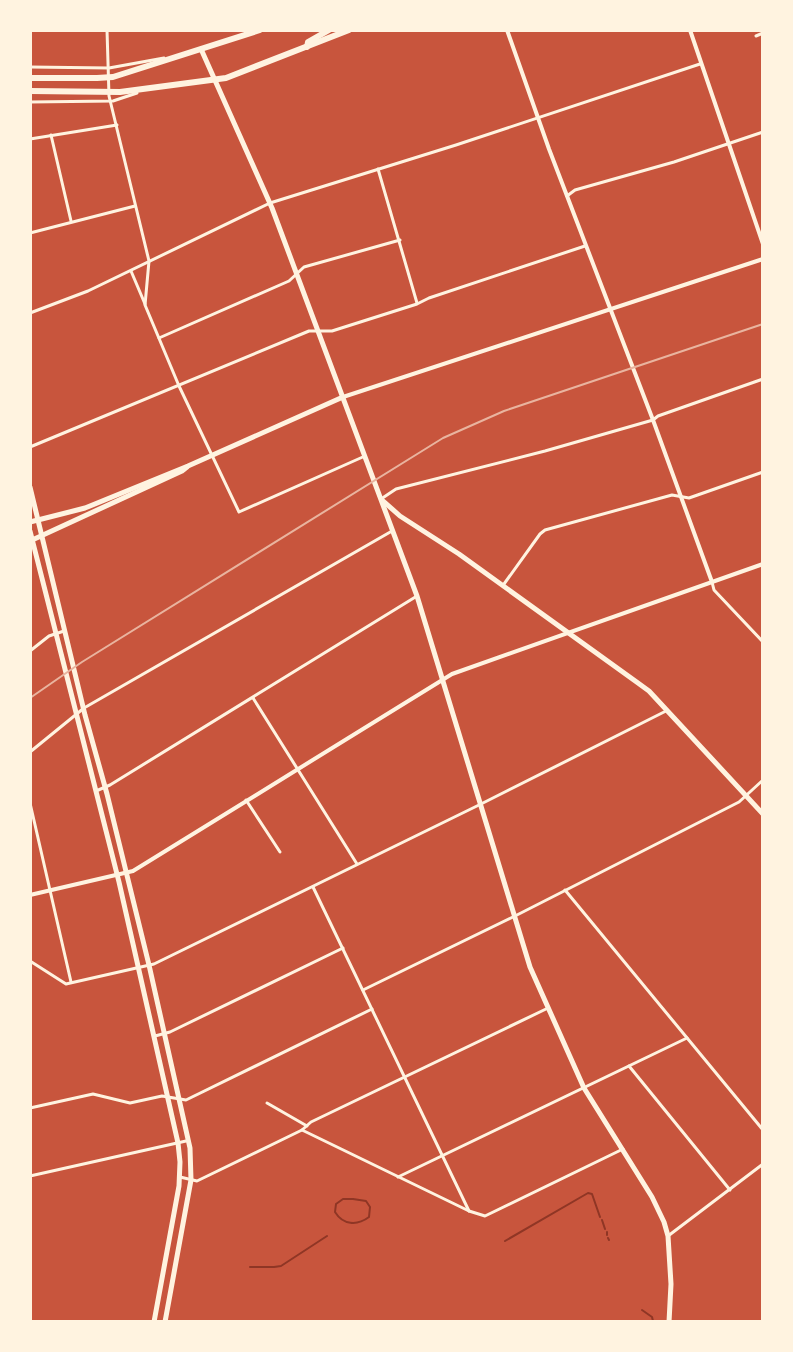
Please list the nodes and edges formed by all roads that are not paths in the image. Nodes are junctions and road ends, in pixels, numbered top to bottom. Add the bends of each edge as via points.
1 (107, 30) edge
2 (257, 30) edge
3 (329, 30) edge
4 (349, 30) edge
5 (507, 30) edge
6 (690, 30) edge
7 (763, 33) edge
8 (756, 36) dead end
9 (307, 47) junction
10 (201, 49) junction
11 (172, 58) junction
12 (701, 63) junction
13 (30, 67) edge
14 (109, 68) junction
15 (109, 77) junction
16 (32, 78) edge
17 (214, 79) junction
18 (152, 87) junction
19 (32, 91) edge
20 (109, 92) junction
21 (111, 101) junction
22 (30, 102) edge
23 (538, 117) junction
24 (117, 125) junction
25 (763, 132) edge
26 (51, 135) junction
27 (30, 139) edge
28 (728, 144) junction
29 (378, 169) junction
30 (567, 196) junction
31 (270, 203) junction
32 (136, 205) junction
33 (71, 221) junction
34 (30, 233) edge
35 (400, 240) junction
36 (763, 244) edge
37 (585, 246) junction
38 (763, 259) edge
39 (149, 261) junction
40 (131, 271) junction
41 (297, 274) junction
42 (417, 304) junction
43 (145, 305) junction
44 (610, 309) junction
45 (30, 313) edge
46 (319, 331) junction
47 (159, 338) junction
48 (763, 379) edge
49 (179, 386) junction
50 (343, 397) junction
51 (653, 420) junction
52 (30, 447) edge
53 (211, 456) junction
54 (365, 456) junction
55 (188, 466) junction
56 (763, 472) edge
57 (30, 487) edge
58 (681, 497) junction
59 (381, 499) junction
60 (38, 521) junction
61 (30, 522) edge
62 (30, 531) edge
63 (392, 531) junction
64 (41, 536) junction
65 (31, 540) edge
66 (763, 564) edge
67 (712, 582) junction
68 (503, 586) junction
69 (417, 596) junction
70 (64, 631) junction
71 (569, 633) junction
72 (56, 634) junction
73 (763, 642) edge
74 (30, 651) edge
75 (443, 680) junction
76 (253, 698) junction
77 (84, 708) junction
78 (666, 710) junction
79 (76, 715) junction
80 (30, 752) edge
81 (296, 770) junction
82 (763, 780) edge
83 (104, 787) junction
84 (95, 791) junction
85 (746, 795) junction
86 (246, 800) junction
87 (30, 803) edge
88 (481, 804) junction
89 (763, 814) edge
90 (280, 852) dead end
91 (357, 865) junction
92 (126, 873) junction
93 (117, 875) junction
94 (313, 887) junction
95 (50, 890) junction
96 (565, 890) junction
97 (30, 895) edge
98 (515, 916) junction
99 (343, 948) junction
100 (30, 961) edge
101 (149, 965) junction
102 (139, 968) junction
103 (71, 983) junction
104 (363, 990) junction
105 (548, 1008) junction
106 (372, 1009) junction
107 (165, 1033) junction
108 (154, 1036) junction
109 (687, 1038) junction
110 (629, 1066) junction
111 (405, 1078) junction
112 (584, 1088) junction
113 (168, 1097) junction
114 (180, 1099) junction
115 (267, 1103) dead end
116 (30, 1108) edge
117 (307, 1126) junction
118 (302, 1130) junction
119 (763, 1130) edge
120 (189, 1140) junction
121 (178, 1143) junction
122 (623, 1149) junction
123 (444, 1156) junction
124 (763, 1164) edge
125 (30, 1176) edge
126 (180, 1177) junction
127 (398, 1177) junction
128 (191, 1180) junction
129 (730, 1190) junction
130 (469, 1211) junction
131 (668, 1236) junction
132 (154, 1322) edge
133 (165, 1322) edge
134 (669, 1322) edge

1 - 14 street
2 - 10 main road
3 - 9 main road
4 - 9 main road
5 - 23 street
6 - 12 street
7 - 8 street
9 - 17 main road
10 - 11 main road
10 - 17 main road
11 - 14 street
11 - 15 main road
12 - 23 street
12 - 28 street
13 - 14 street
14 - 15 street
15 - 16 main road
15 - 20 street
17 - 18 main road
17 - 31 main road
18 - 20 main road
18 - 21 street
19 - 20 main road
20 - 21 street
21 - 22 street
21 - 24 street
23 - 29 street
23 - 30 street
24 - 26 street
24 - 32 street
25 - 28 street
26 - 27 street
26 - 33 street
28 - 30 street
28 - 36 street
29 - 31 street
29 - 35 street
30 - 37 street
31 - 39 street
31 - 41 main road
32 - 33 street
32 - 39 street
33 - 34 street
35 - 41 street via 304,267
35 - 42 street
37 - 42 street
37 - 44 street
38 - 44 street
39 - 40 street
39 - 43 street
40 - 43 street
40 - 45 street
41 - 46 main road
41 - 47 street
42 - 46 street
43 - 47 street
44 - 50 street
44 - 51 street
46 - 49 street
46 - 50 main road
47 - 49 street
48 - 51 street
49 - 52 street
49 - 53 street
50 - 53 main road
50 - 54 main road
51 - 58 street
51 - 59 street via 396,489
53 - 54 street via 239,512
53 - 55 main road
54 - 59 main road
55 - 60 main road
55 - 64 main road
56 - 58 street
57 - 60 main road
58 - 67 street
58 - 68 street via 672,495 545,530
59 - 63 main road
59 - 68 main road
60 - 61 main road
60 - 64 main road
62 - 65 main road
63 - 69 main road
63 - 77 street
64 - 65 main road
64 - 70 main road
65 - 72 main road
66 - 67 street
67 - 71 street
67 - 73 street
68 - 71 main road
69 - 75 main road
69 - 76 street
70 - 72 street
70 - 77 main road
71 - 75 street
71 - 78 main road
72 - 74 street
72 - 79 main road
75 - 81 street
75 - 88 main road
76 - 81 street
76 - 83 street
77 - 79 street
77 - 83 main road
78 - 85 main road
78 - 88 street
79 - 80 street
79 - 84 main road
81 - 86 street
81 - 91 street
82 - 85 street
83 - 84 street
83 - 92 main road
84 - 93 main road
85 - 89 main road
85 - 96 street
86 - 90 street
86 - 92 street
87 - 95 street
88 - 91 street
88 - 98 main road
91 - 94 street
92 - 93 street
92 - 101 main road
93 - 95 street
93 - 102 main road
94 - 99 street
94 - 101 street
95 - 97 street
95 - 103 street
96 - 98 street
96 - 109 street
98 - 104 street
98 - 105 main road
99 - 104 street
99 - 107 street
100 - 103 street
101 - 102 street
101 - 107 main road
102 - 103 street
102 - 108 main road
104 - 106 street
105 - 111 street
105 - 112 main road
106 - 111 street
106 - 114 street
107 - 108 street
107 - 114 main road
108 - 113 main road
109 - 110 street
109 - 119 street
110 - 112 street
110 - 129 street
111 - 117 street
111 - 123 street
112 - 122 main road
112 - 123 street
113 - 114 street
113 - 116 street via 130,1103 93,1094
113 - 121 main road
114 - 120 main road
115 - 117 street
117 - 118 street
118 - 127 street
118 - 128 street
120 - 121 street
120 - 128 main road
121 - 125 street
121 - 126 main road
122 - 130 street via 485,1216
122 - 131 main road via 658,1206
123 - 127 street
123 - 130 street
124 - 129 street
126 - 128 street
126 - 132 main road
127 - 130 street
128 - 133 main road
129 - 131 street
131 - 134 main road

